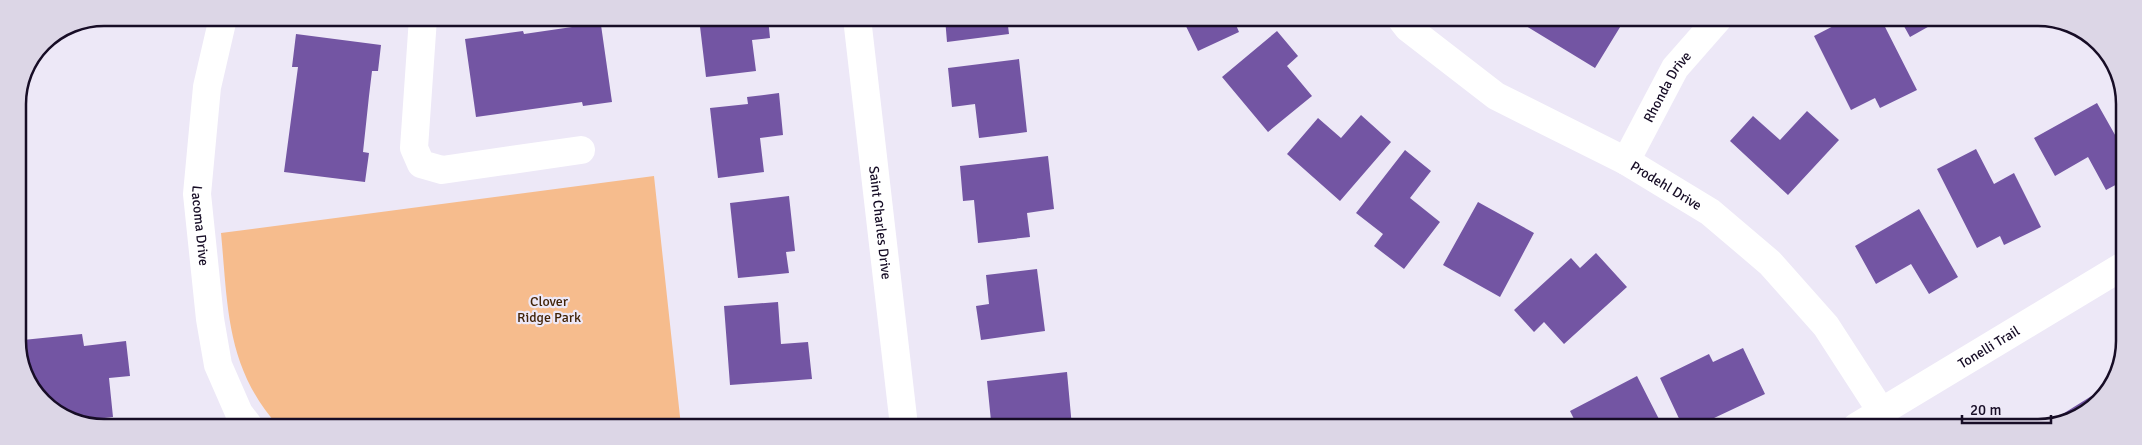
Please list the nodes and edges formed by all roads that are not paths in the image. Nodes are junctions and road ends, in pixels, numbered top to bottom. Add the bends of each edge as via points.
1 (221, 26) edge
2 (422, 26) edge
3 (858, 26) edge
4 (1406, 26) edge
5 (1712, 26) edge
6 (581, 150) dead end
7 (1626, 161) junction
8 (2116, 270) edge
9 (1881, 411) junction
10 (243, 419) edge
11 (903, 419) edge
12 (1868, 419) edge

1 - 10 street, Lacoma Drive via 207,87 197,194 218,365
2 - 6 street via 414,148 421,164 442,170
3 - 11 street, Saint Charles Drive
4 - 7 street, Prodehl Drive via 1496,96
5 - 7 street, Rhonda Drive via 1675,68
7 - 9 street, Prodehl Drive via 1710,212 1770,263 1826,326
8 - 9 street, Tonelli Trail
9 - 12 street, Tonelli Trail

